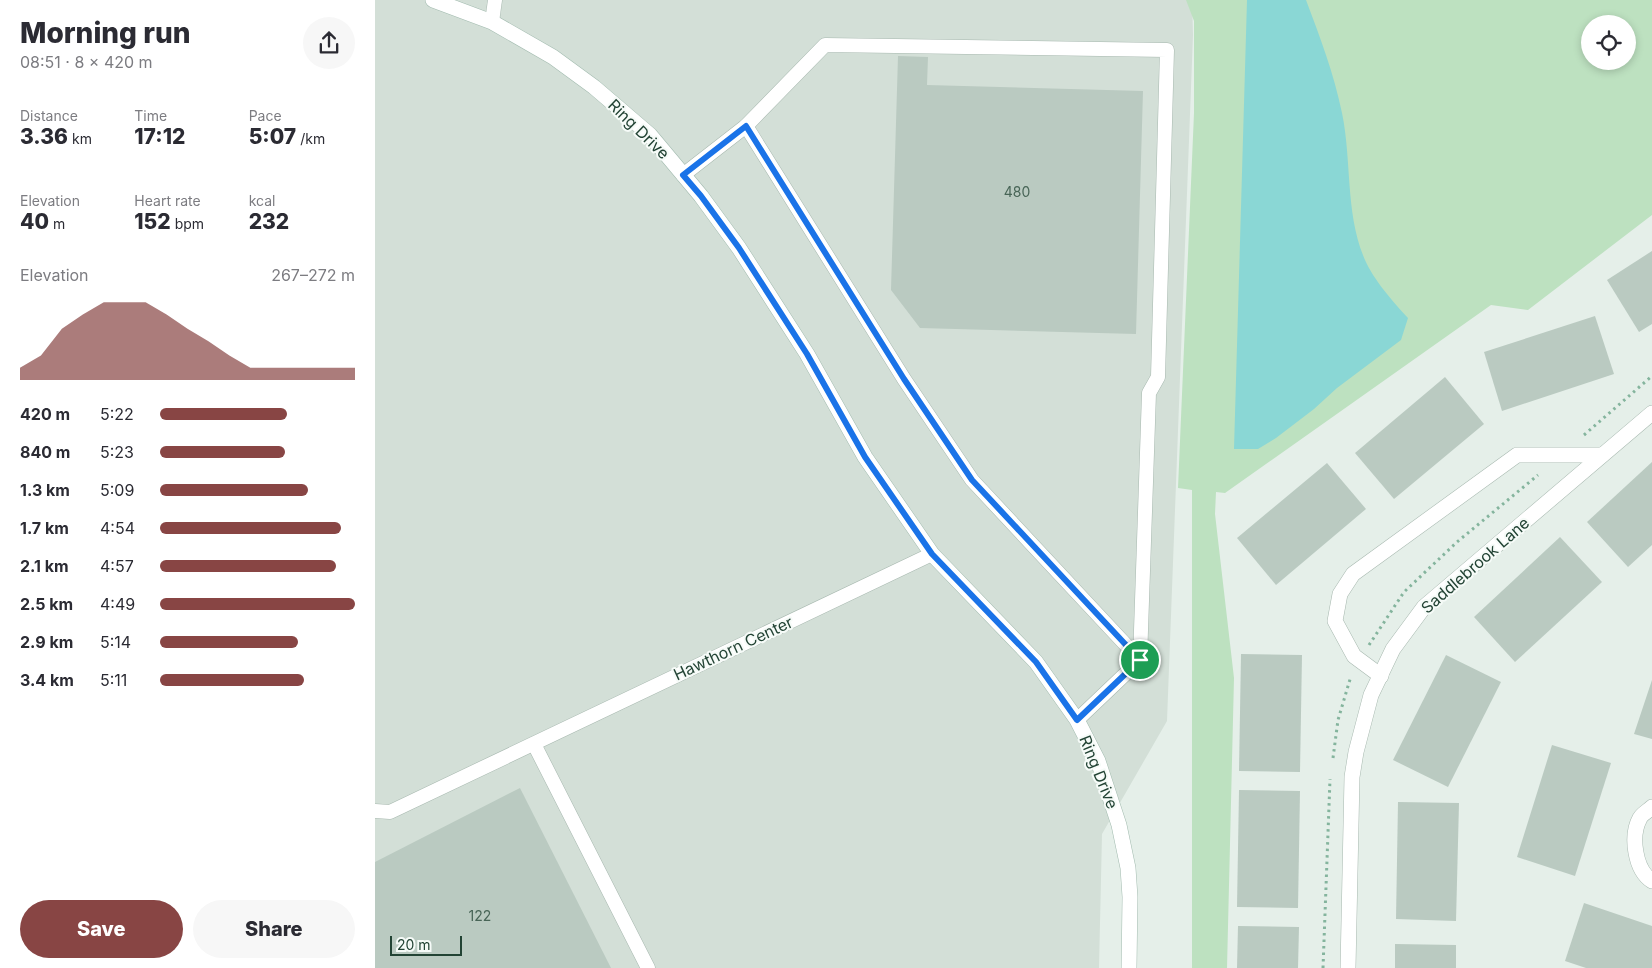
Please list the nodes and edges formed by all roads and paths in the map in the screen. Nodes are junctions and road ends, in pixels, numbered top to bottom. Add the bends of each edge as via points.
1 (433, 0) edge
2 (495, 0) edge
3 (492, 22) junction
4 (746, 126) junction
5 (683, 175) junction
6 (1652, 376) edge
7 (1652, 413) edge
8 (1561, 455) junction
9 (1602, 455) junction
10 (932, 554) junction
11 (1140, 660) junction
12 (1359, 660) junction
13 (1381, 676) junction
14 (1077, 720) junction
15 (534, 744) junction
16 (1332, 766) dead end
17 (1331, 776) dead end
18 (1652, 808) edge
19 (375, 811) edge
20 (1652, 881) edge
21 (648, 968) edge
22 (1129, 968) edge
23 (1323, 968) edge
24 (1348, 968) edge

1 - 3 street, Ring Drive
2 - 3 lane
3 - 5 street, Ring Drive via 553,57 594,86 650,135
4 - 5 lane
4 - 11 lane via 899,371 972,480
4 - 11 lane via 825,45 1167,50 1158,377 1149,394
5 - 10 street, Ring Drive via 739,248 807,354 865,457
6 - 8 path
7 - 9 street, Saddlebrook Lane
8 - 9 street
8 - 12 path via 1457,542 1404,592
8 - 12 street via 1517,455 1353,574 1340,594 1335,621
9 - 13 street, Saddlebrook Lane via 1424,607 1393,649
10 - 14 street, Ring Drive via 1036,662
10 - 15 lane, Hawthorn Center
11 - 14 lane
12 - 13 street
12 - 16 path via 1349,678 1338,720
13 - 24 street, Saddlebrook Lane via 1371,695 1352,777
14 - 22 street, Ring Drive via 1098,761 1119,825 1131,897
15 - 19 lane, Hawthorn Center via 390,812
15 - 21 lane
17 - 23 path
18 - 20 street via 1640,818 1634,839 1638,865

